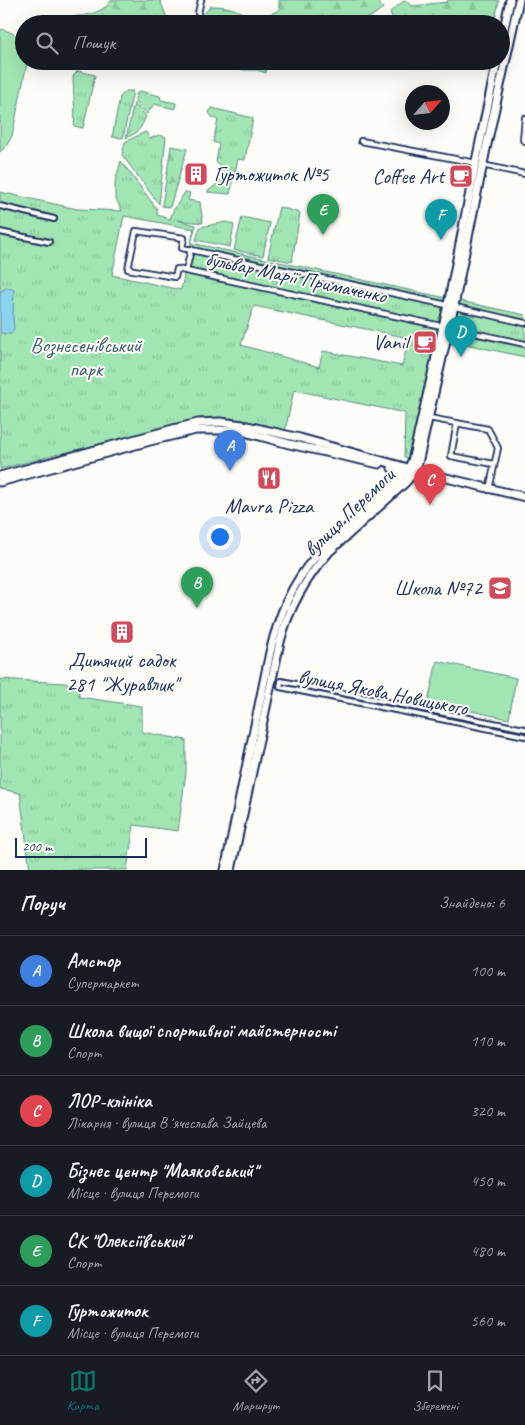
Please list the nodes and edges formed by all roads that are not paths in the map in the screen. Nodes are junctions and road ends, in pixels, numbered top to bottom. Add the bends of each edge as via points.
1 (201, 0) edge
2 (510, 0) edge
3 (518, 0) edge
4 (509, 8) junction
5 (517, 10) junction
6 (198, 13) dead end
7 (507, 15) edge
8 (510, 38) edge
9 (495, 70) edge
10 (502, 70) edge
11 (525, 118) edge
12 (361, 141) dead end
13 (525, 141) edge
14 (479, 164) junction
15 (525, 174) edge
16 (0, 206) edge
17 (54, 219) dead end
18 (0, 232) edge
19 (49, 242) dead end
20 (191, 249) junction
21 (186, 271) junction
22 (451, 306) junction
23 (525, 323) edge
24 (447, 326) junction
25 (525, 344) edge
26 (429, 418) junction
27 (457, 423) junction
28 (494, 464) junction
29 (410, 472) junction
30 (0, 476) edge
31 (0, 482) edge
32 (489, 490) junction
33 (525, 499) edge
34 (289, 602) junction
35 (525, 728) edge
36 (525, 736) edge
37 (225, 870) edge
38 (231, 870) edge

1 - 6 street
2 - 4 main road
3 - 5 main road, вулиця Перемоги
4 - 5 main road
4 - 7 main road
5 - 8 main road, вулиця Перемоги
9 - 14 main road, вулиця Перемоги
10 - 14 main road, вулиця Перемоги
11 - 13 street
12 - 14 street
14 - 15 street
14 - 22 main road, вулиця Перемоги
16 - 17 street
18 - 19 street
20 - 21 street, бульвар Марії Примаченко
20 - 21 street via 182,248 184,238 136,231 128,269 175,277 177,269
20 - 22 street, бульвар Марії Примаченко
21 - 24 street, бульвар Марії Примаченко
22 - 23 street, бульвар Марії Примаченко
22 - 24 main road, вулиця Перемоги
24 - 25 street, бульвар Марії Примаченко
24 - 26 main road, вулиця Перемоги
24 - 29 main road, вулиця Перемоги
26 - 27 street
26 - 29 main road, вулиця Перемоги via 418,463
27 - 28 street via 488,429 498,448
27 - 28 street via 451,456
28 - 32 street
29 - 30 main road via 300,438 220,422 177,428
29 - 31 main road via 241,431 196,430
29 - 32 main road
29 - 33 main road
29 - 34 main road, вулиця Перемоги via 315,557
32 - 33 main road
34 - 37 main road, вулиця Перемоги via 277,622
34 - 38 main road, вулиця Перемоги
35 - 36 street, вулиця Якова Новицького via 281,681 280,687

